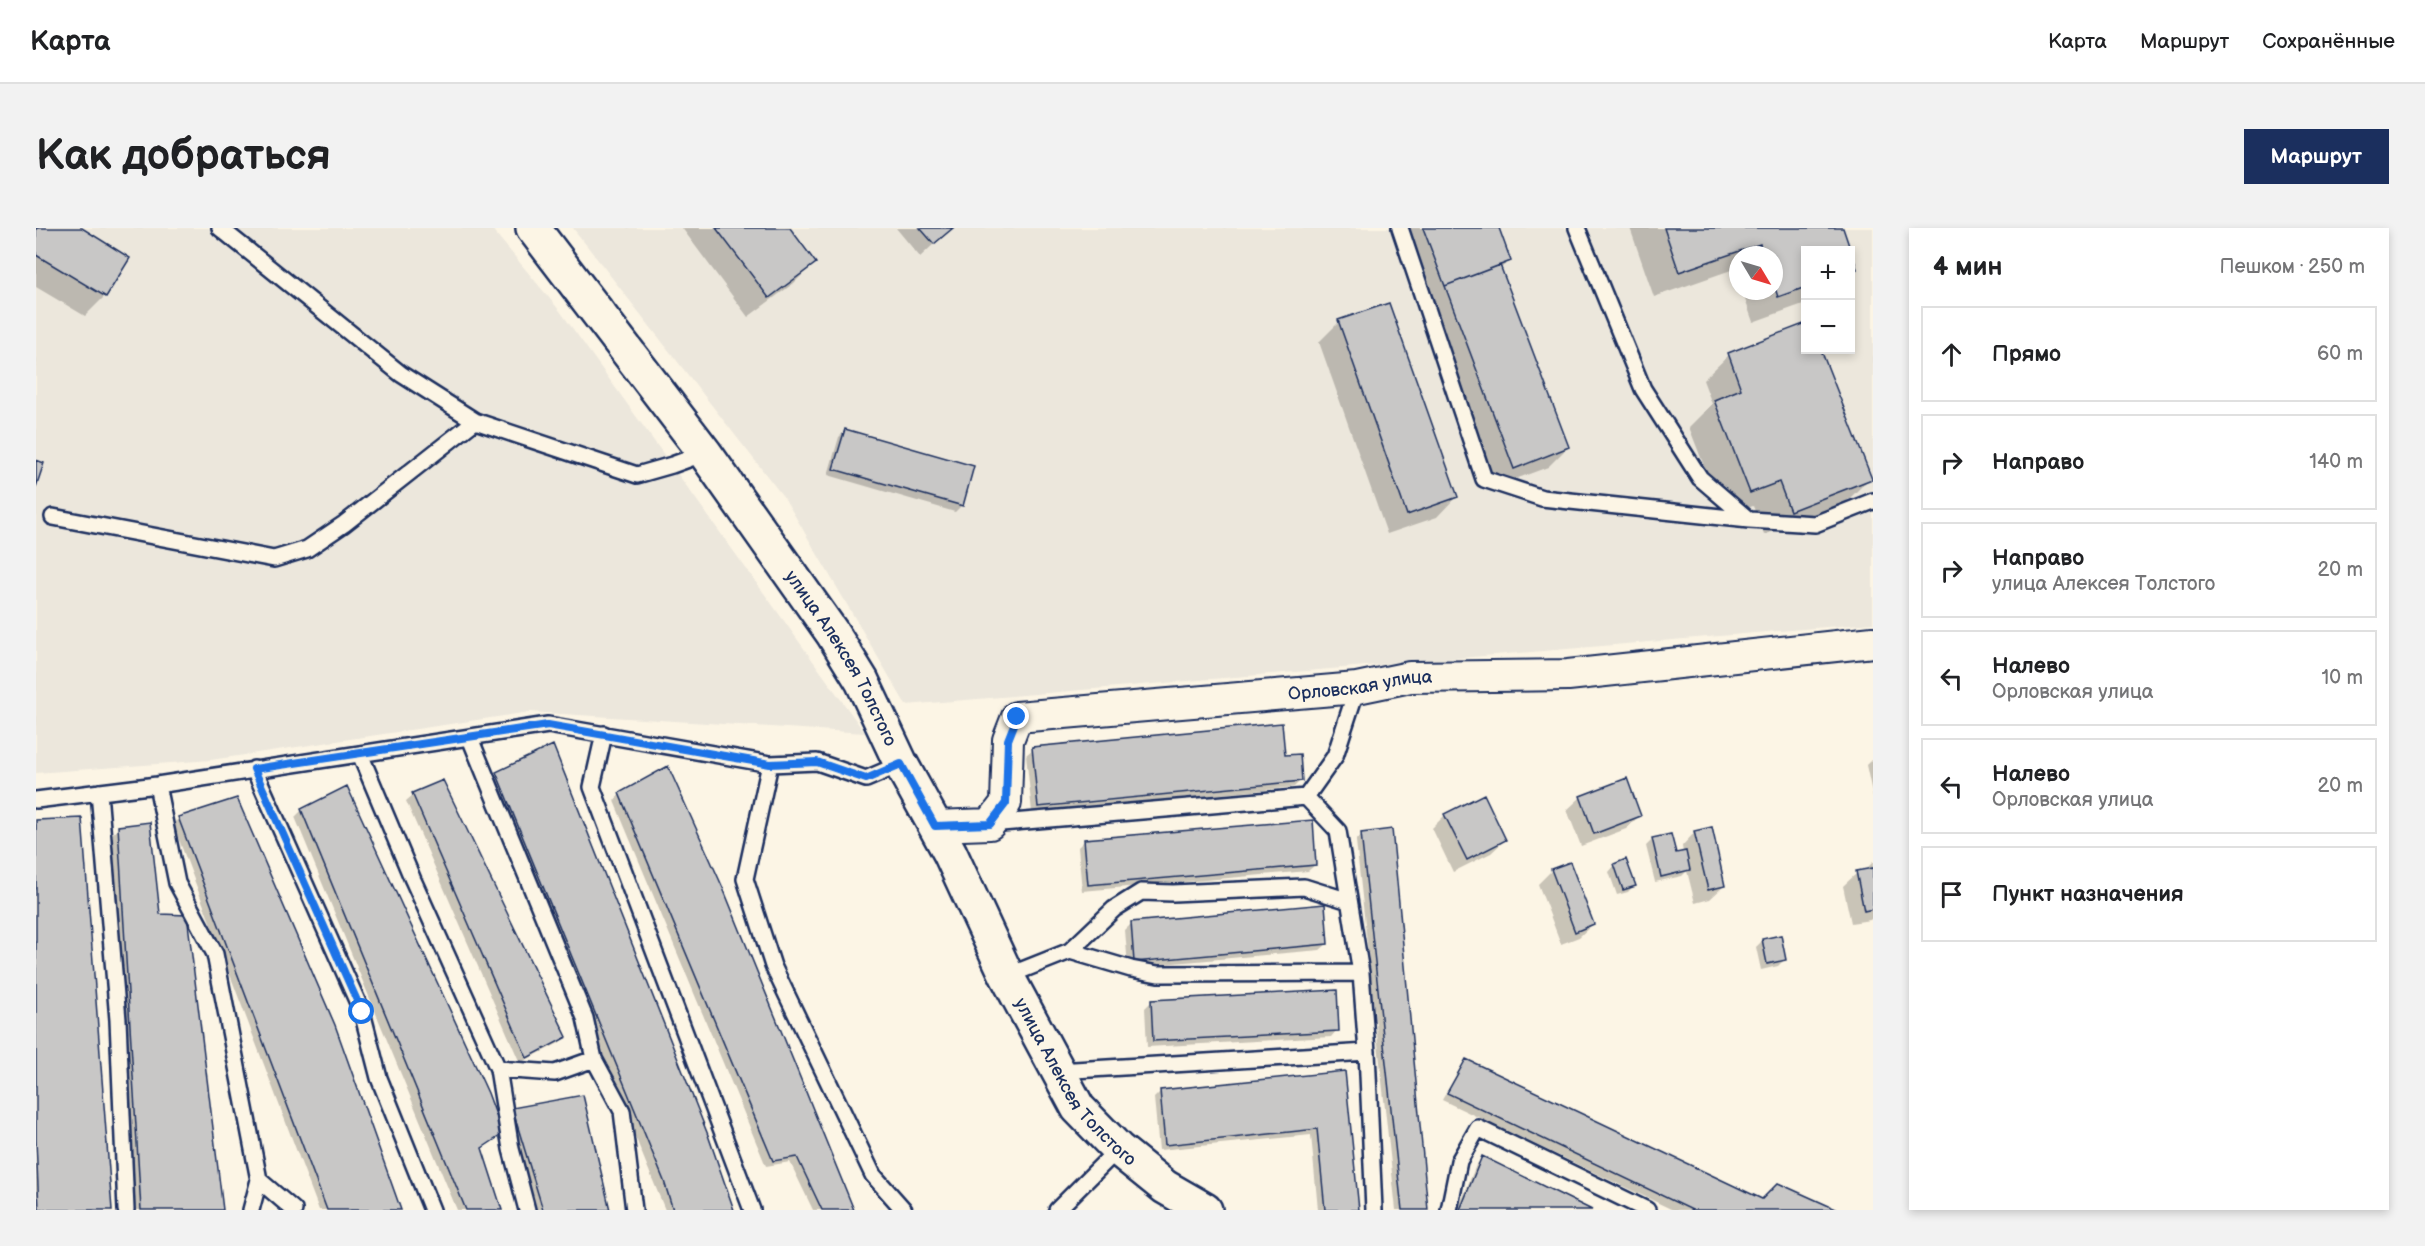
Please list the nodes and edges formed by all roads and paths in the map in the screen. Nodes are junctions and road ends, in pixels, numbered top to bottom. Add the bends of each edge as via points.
1 (220, 228) edge
2 (533, 228) edge
3 (1400, 228) edge
4 (1577, 228) edge
5 (475, 421) junction
6 (705, 453) junction
7 (1873, 501) edge
8 (52, 517) dead end
9 (1749, 520) junction
10 (1873, 642) edge
11 (1357, 688) junction
12 (604, 734) junction
13 (470, 738) junction
14 (360, 754) junction
15 (770, 764) junction
16 (901, 764) junction
17 (254, 769) junction
18 (157, 785) junction
19 (99, 792) junction
20 (1306, 797) junction
21 (36, 800) edge
22 (990, 824) junction
23 (935, 826) junction
24 (1349, 901) junction
25 (1070, 951) junction
26 (1361, 973) junction
27 (1007, 976) junction
28 (1367, 1052) junction
29 (594, 1059) junction
30 (498, 1069) junction
31 (1058, 1071) junction
32 (1118, 1149) junction
33 (259, 1180) junction
34 (126, 1210) edge
35 (251, 1210) edge
36 (294, 1210) edge
37 (432, 1210) edge
38 (527, 1210) edge
39 (634, 1210) edge
40 (752, 1210) edge
41 (904, 1210) edge
42 (1057, 1210) edge
43 (1205, 1210) edge
44 (1374, 1210) edge
45 (1449, 1210) edge
46 (1647, 1210) edge

1 - 5 lane via 401,374
2 - 6 street, улица Алексея Толстого
3 - 9 lane via 1484,479 1542,498
4 - 9 lane via 1643,389 1700,478
5 - 6 lane via 637,475
5 - 8 lane via 317,543 274,559
6 - 16 street, улица Алексея Толстого via 862,681
7 - 9 lane via 1815,524
10 - 11 street, Орловская улица via 1568,675 1410,677
11 - 20 lane via 1335,756
11 - 22 street, Орловская улица via 1017,717 1008,740 1006,803
12 - 13 lane via 548,725
12 - 15 lane
12 - 40 lane via 592,788
13 - 14 lane
13 - 29 lane via 585,1018
14 - 17 lane
14 - 30 lane
15 - 16 lane via 817,762 866,779
15 - 41 lane via 745,879 773,966 867,1165
16 - 23 street, улица Алексея Толстого
17 - 18 lane
17 - 37 lane via 362,1012 379,1078
18 - 19 lane
18 - 33 lane via 177,883 215,954
19 - 21 lane
19 - 34 lane via 118,1020
20 - 22 lane
20 - 24 lane via 1338,831
22 - 23 street
23 - 27 street, улица Алексея Толстого
24 - 25 lane via 1304,887 1141,892 1114,909
24 - 26 lane
25 - 26 lane via 1158,974
25 - 27 lane
26 - 28 lane
27 - 31 street, улица Алексея Толстого
28 - 31 lane
28 - 44 lane
29 - 30 lane via 555,1073
29 - 39 lane via 622,1111
30 - 38 lane via 510,1149
31 - 32 street, улица Алексея Толстого via 1078,1108
32 - 42 lane
32 - 43 street, улица Алексея Толстого via 1165,1187
33 - 35 lane
33 - 36 lane
45 - 46 lane via 1459,1161 1478,1128

